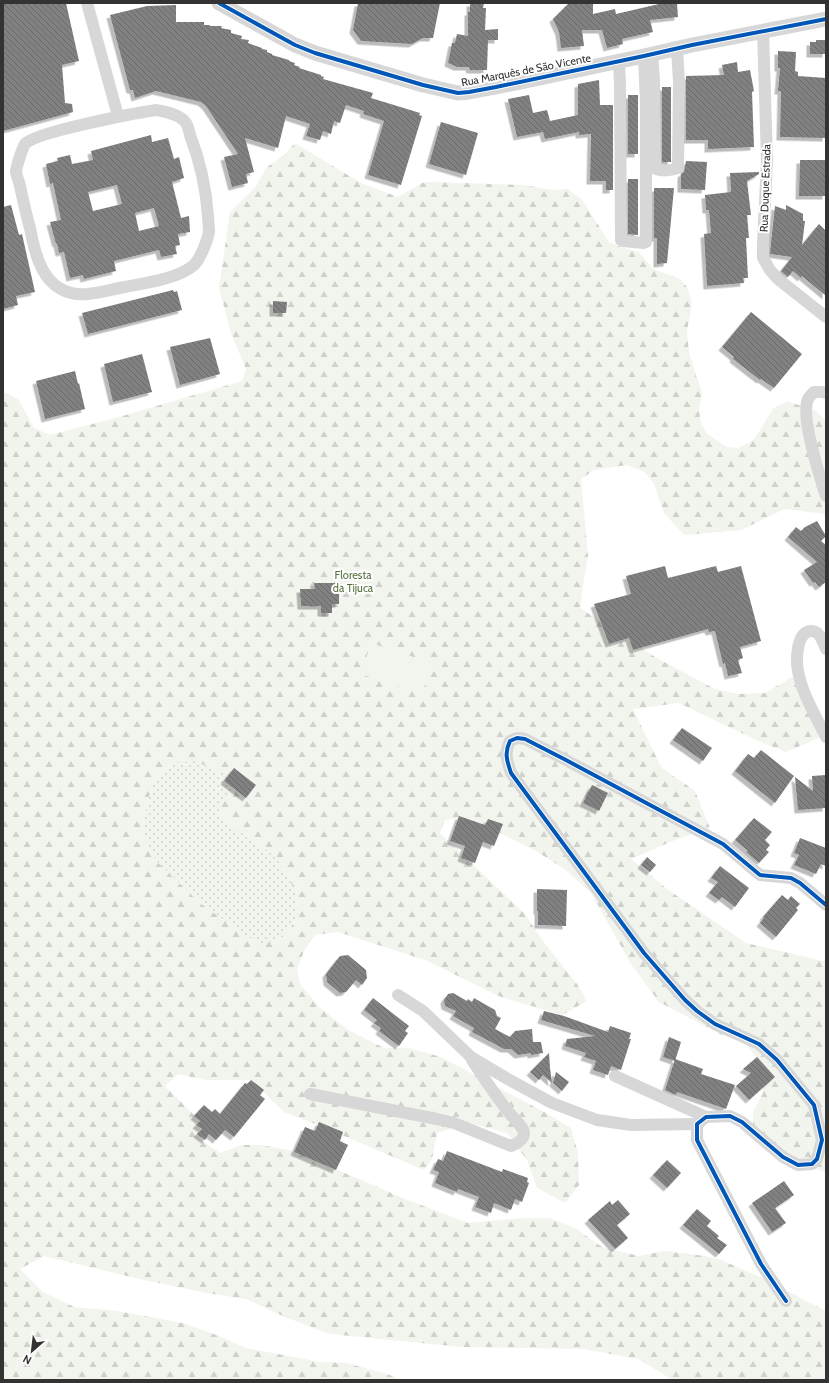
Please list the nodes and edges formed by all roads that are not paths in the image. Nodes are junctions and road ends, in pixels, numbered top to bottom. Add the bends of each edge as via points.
1 (87, 3) edge
2 (219, 3) edge
3 (826, 19) edge
4 (763, 31) junction
5 (677, 49) junction
6 (648, 55) junction
7 (619, 61) junction
8 (118, 116) junction
9 (826, 317) edge
10 (826, 393) edge
11 (826, 496) edge
12 (826, 649) edge
13 (826, 737) edge
14 (826, 905) edge
15 (398, 995) dead end
16 (470, 1057) junction
17 (614, 1076) dead end
18 (310, 1094) dead end
19 (702, 1120) junction
20 (786, 1301) dead end

1 - 8 street
2 - 7 street, Rua Marquês de São Vicente via 295,45 315,53 458,93
3 - 4 street, Rua Marquês de São Vicente
4 - 5 street, Rua Marquês de São Vicente
4 - 9 street, Rua Duque Estrada via 767,160 764,258 778,279
5 - 6 street, Rua Marquês de São Vicente
5 - 6 street via 678,168 674,170 659,170 655,165 654,80
6 - 7 street, Rua Marquês de São Vicente
6 - 7 street via 644,243 621,240
8 - 8 street via 36,138 25,144 20,156 16,171 41,265 46,276 69,293 91,294 180,273 195,264 209,232 206,192 195,146 186,122 167,112 156,110
10 - 11 street via 814,392 807,400 809,436
12 - 13 street via 819,634 814,631 802,637 798,648 801,684
14 - 19 street via 800,883 791,878 760,875 723,844 564,759 525,740 517,738 510,741 506,758 511,773 644,953 697,1011 715,1024 759,1044 777,1060 814,1105 822,1140 817,1159 812,1164 798,1165 783,1158 742,1122 730,1116
15 - 16 street via 423,1012
16 - 18 street via 501,1103 521,1126 524,1134 518,1144 511,1146 454,1123
16 - 19 street via 552,1103 597,1120 631,1125
17 - 19 street
19 - 20 street via 697,1140 761,1264

